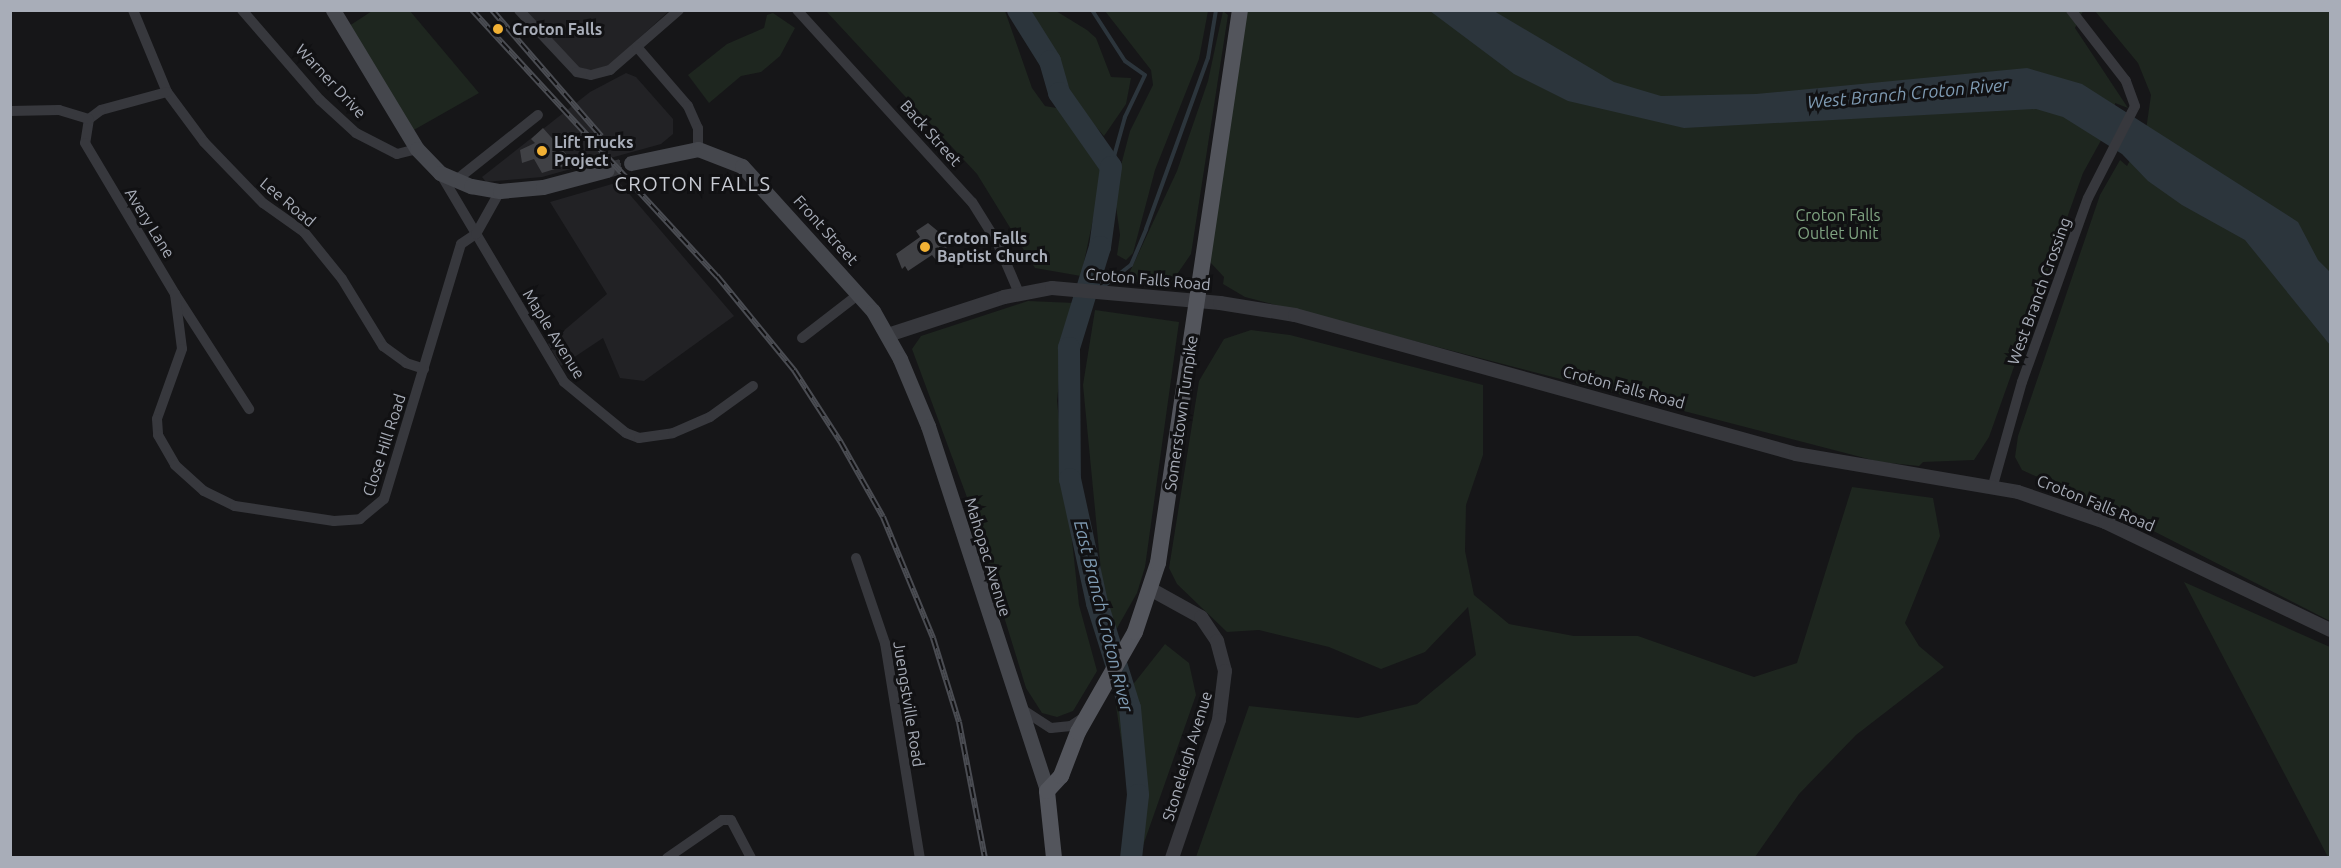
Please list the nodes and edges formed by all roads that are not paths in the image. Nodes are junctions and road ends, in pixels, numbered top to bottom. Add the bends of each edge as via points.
1 (242, 10) edge
2 (333, 10) edge
3 (519, 10) edge
4 (679, 10) edge
5 (797, 10) edge
6 (1240, 10) edge
7 (2071, 10) edge
8 (135, 13) edge
9 (637, 47) junction
10 (167, 92) junction
11 (10, 111) edge
12 (538, 115) dead end
13 (89, 119) junction
14 (417, 149) junction
15 (698, 149) junction
16 (632, 164) tunnel mouth
17 (607, 170) tunnel mouth
18 (440, 173) junction
19 (455, 181) junction
20 (501, 191) junction
21 (476, 234) junction
22 (1019, 293) junction
23 (175, 294) junction
24 (860, 294) junction
25 (1197, 301) junction
26 (888, 335) junction
27 (802, 338) dead end
28 (424, 369) junction
29 (753, 386) dead end
30 (249, 409) dead end
31 (1994, 485) junction
32 (856, 558) dead end
33 (1152, 590) junction
34 (2331, 630) edge
35 (1093, 705) junction
36 (1020, 706) junction
37 (1047, 791) junction
38 (668, 858) edge
39 (751, 858) edge
40 (920, 858) edge
41 (1054, 858) edge
42 (1172, 858) edge

1 - 14 street, Warner Drive via 320,100 356,133 397,154
2 - 14 main road
3 - 9 street via 584,75 610,70
4 - 9 street
5 - 22 street, Back Street via 972,202 998,242
6 - 25 main road, Somerstown Turnpike
7 - 31 street, West Branch Crossing via 2126,81 2134,99 2132,115 2088,198 2022,382
8 - 10 street, Lee Road
9 - 15 street via 661,69 695,116
10 - 13 street via 113,105
10 - 28 street, Lee Road via 217,156 263,203 315,245 383,346 406,363
11 - 13 street via 59,110
12 - 19 street
13 - 23 street, Avery Lane via 85,131 90,153
14 - 18 main road
15 - 16 main road
15 - 24 main road, Front Street via 742,166
17 - 20 main road via 543,187
18 - 19 main road
18 - 21 street, Maple Avenue
19 - 20 main road
20 - 21 street, Close Hill Road
21 - 28 street, Close Hill Road via 461,244
21 - 29 street, Maple Avenue via 564,382 626,433 639,438 673,433 710,417
22 - 25 street, Croton Falls Road via 1052,288
22 - 26 street, Croton Falls Road
23 - 28 street, Close Hill Road via 182,349 162,401 158,435 188,479 235,506 334,522 370,514 384,499
23 - 30 street, Avery Lane
24 - 26 main road, Front Street
24 - 27 street
25 - 31 street, Croton Falls Road via 1278,312 1362,331 1796,454
25 - 33 main road, Somerstown Turnpike
26 - 36 main road, Mahopac Avenue via 936,448
31 - 34 street, Croton Falls Road via 2072,509
32 - 40 street, Juengstville Road via 885,644
33 - 35 main road, Somerstown Turnpike via 1124,652
33 - 42 street, Stoneleigh Avenue via 1201,617 1217,640 1225,671 1219,720
35 - 36 street via 1071,726 1051,728 1040,724
35 - 37 main road, Somerstown Turnpike via 1061,776
36 - 37 main road, Mahopac Avenue
37 - 41 main road
38 - 39 street via 722,820 731,820

